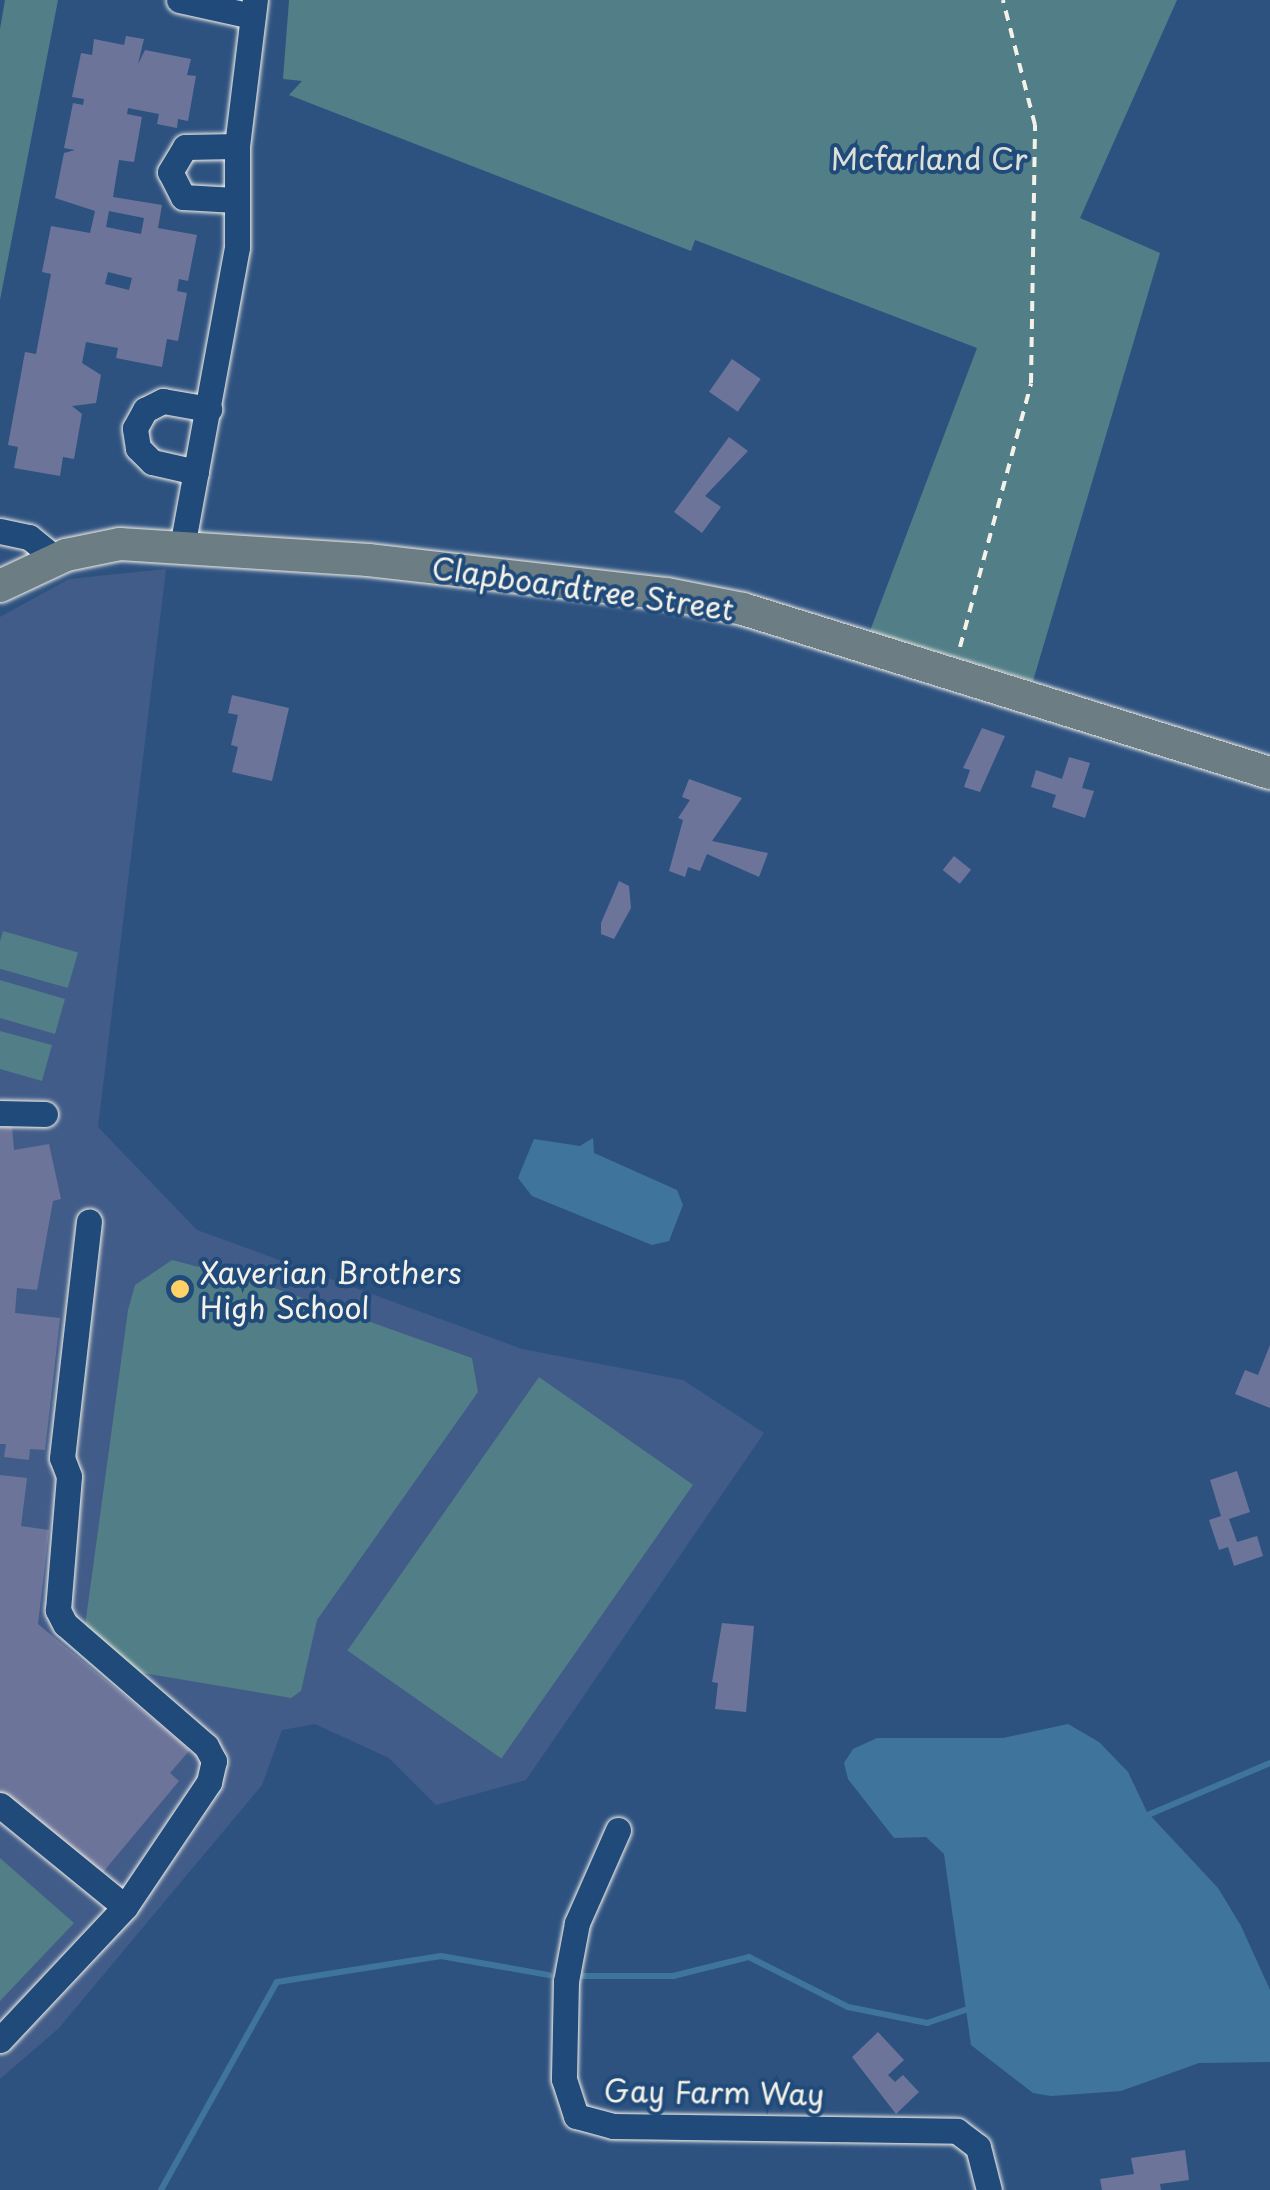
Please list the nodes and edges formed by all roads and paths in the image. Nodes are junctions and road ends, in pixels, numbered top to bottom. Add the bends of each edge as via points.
1 (179, 0) edge
2 (1003, 0) edge
3 (254, 8) edge
4 (236, 146) junction
5 (235, 200) junction
6 (209, 409) junction
7 (196, 472) junction
8 (0, 532) edge
9 (182, 547) junction
10 (56, 559) junction
11 (0, 586) edge
12 (952, 672) junction
13 (1270, 773) edge
14 (0, 1114) edge
15 (44, 1114) dead end
16 (88, 1222) dead end
17 (0, 1805) edge
18 (618, 1830) dead end
19 (126, 1906) junction
20 (0, 2040) edge
21 (989, 2190) edge

1 - 3 street
2 - 12 path via 1035,125 1030,383
3 - 4 street
4 - 5 street
4 - 5 street via 185,147 170,172 183,197
5 - 6 street via 237,247
6 - 7 street
6 - 7 street via 163,401 145,410 135,428 138,448 152,462
7 - 9 street
8 - 10 street via 29,537
9 - 10 main road, Clapboardtree Street via 120,544
9 - 12 main road, Clapboardtree Street via 368,560 667,594
10 - 11 main road, Clapboardtree Street
12 - 13 main road, Clapboardtree Street
14 - 15 street
16 - 19 street via 62,1458 70,1476 58,1610 65,1624 206,1746 214,1761 209,1782
17 - 19 street
18 - 21 street, Gay Farm Way via 577,1923 566,1982 564,2079 576,2116 613,2126 957,2131 978,2147
19 - 20 street via 27,2019

